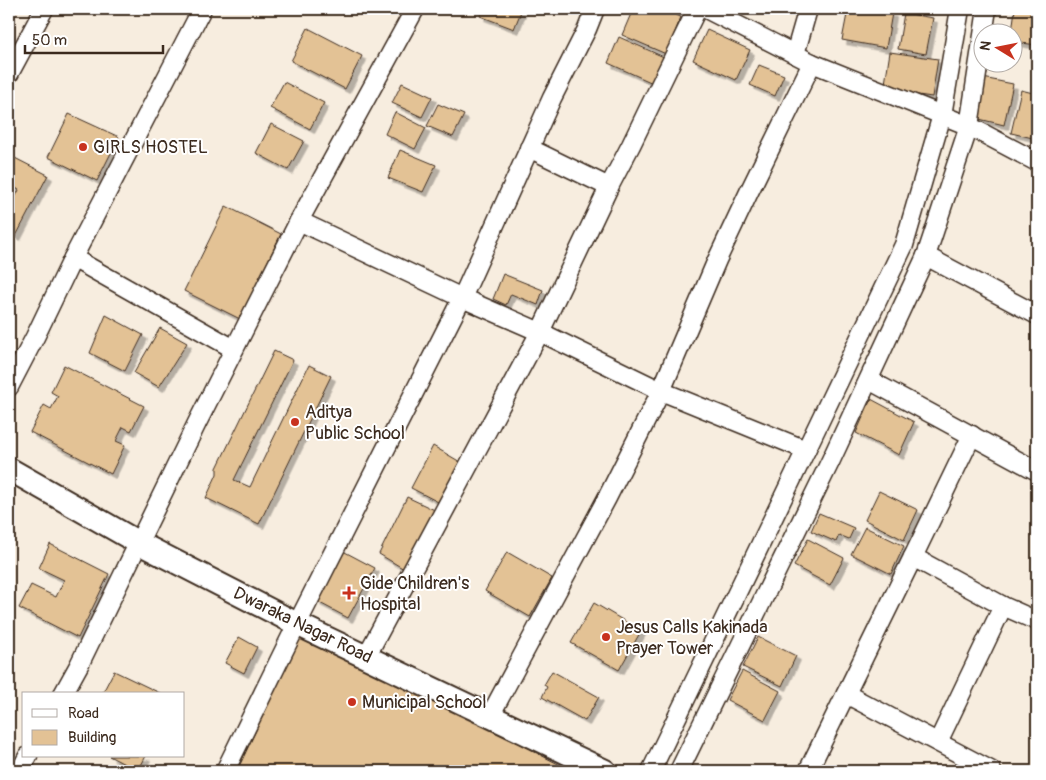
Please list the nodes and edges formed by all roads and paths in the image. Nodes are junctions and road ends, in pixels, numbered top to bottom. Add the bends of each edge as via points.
1 (44, 9) edge
2 (202, 9) edge
3 (415, 9) edge
4 (595, 9) edge
5 (697, 9) edge
6 (706, 9) edge
7 (808, 9) edge
8 (960, 9) edge
9 (987, 9) edge
10 (795, 54) junction
11 (812, 63) junction
12 (9, 74) edge
13 (942, 115) junction
14 (969, 126) junction
15 (530, 148) junction
16 (1037, 162) edge
17 (608, 187) junction
18 (299, 221) junction
19 (926, 256) junction
20 (73, 258) junction
21 (462, 298) junction
22 (1037, 315) edge
23 (540, 332) junction
24 (234, 349) junction
25 (869, 380) junction
26 (9, 387) edge
27 (660, 391) junction
28 (972, 435) junction
29 (806, 450) junction
30 (9, 469) edge
31 (1037, 470) edge
32 (139, 543) junction
33 (913, 557) junction
34 (1004, 606) junction
35 (1037, 621) edge
36 (298, 624) junction
37 (366, 657) junction
38 (64, 692) edge
39 (846, 694) junction
40 (490, 716) junction
41 (938, 742) junction
42 (27, 758) edge
43 (20, 771) edge
44 (225, 771) edge
45 (604, 771) edge
46 (651, 771) edge
47 (679, 771) edge
48 (808, 771) edge
49 (992, 771) edge

1 - 12 street
2 - 20 street
3 - 18 street
4 - 15 street
5 - 17 street
6 - 10 street
7 - 10 street
8 - 13 street
9 - 14 street
10 - 11 street
11 - 13 street
11 - 27 street via 748,192
13 - 14 street
13 - 29 street via 904,244
14 - 16 street
14 - 19 street
15 - 17 street
15 - 21 street
17 - 23 street
18 - 21 street
18 - 24 street
19 - 22 street
19 - 25 street
20 - 24 street
20 - 26 street
21 - 23 street
21 - 36 street
23 - 27 street
23 - 37 street
24 - 32 street
25 - 28 street
25 - 47 street
27 - 29 street
27 - 40 street via 607,498
28 - 31 street
28 - 33 street
29 - 46 street
30 - 32 main road, Dwaraka Nagar Road
32 - 36 main road, Dwaraka Nagar Road
32 - 38 street
33 - 34 street
33 - 39 street
34 - 35 street
34 - 41 street
36 - 37 main road, Dwaraka Nagar Road
36 - 44 street
37 - 40 main road, Dwaraka Nagar Road
39 - 41 street
39 - 48 street
40 - 45 main road, Dwaraka Nagar Road
41 - 49 street
42 - 43 street

